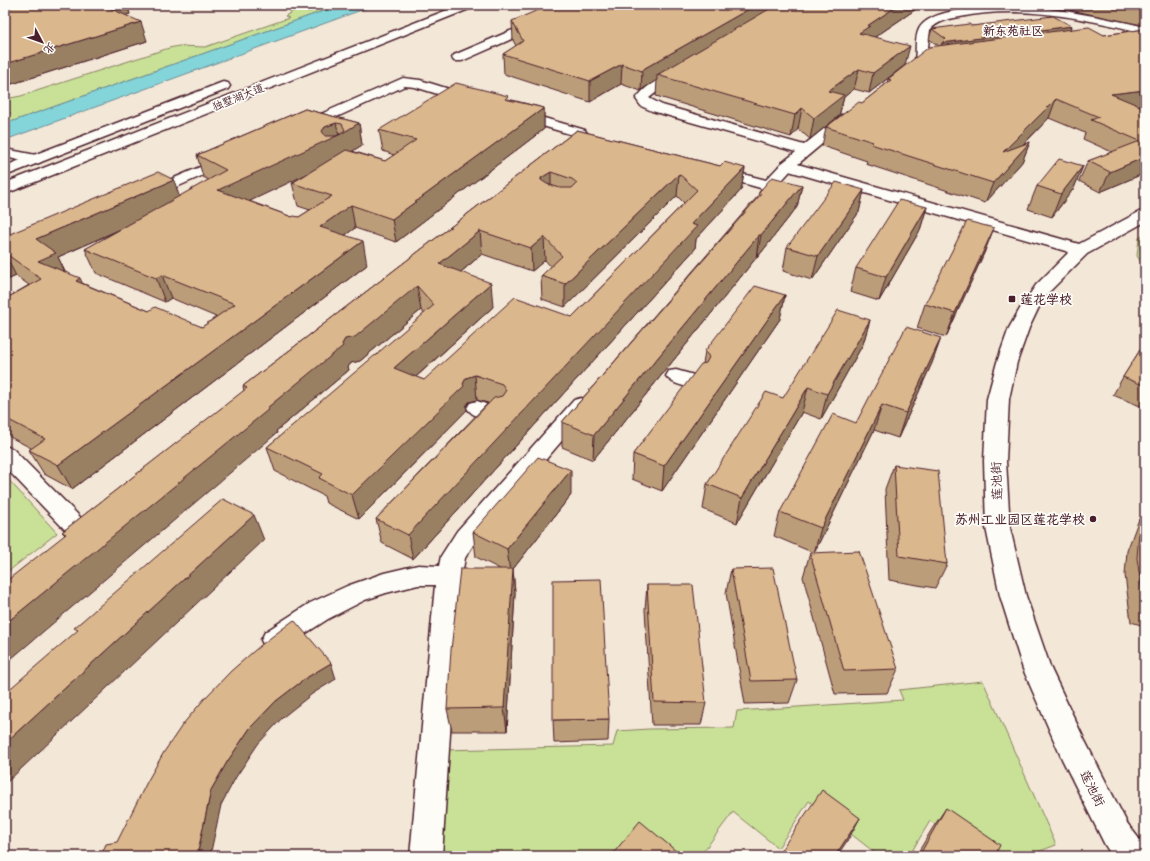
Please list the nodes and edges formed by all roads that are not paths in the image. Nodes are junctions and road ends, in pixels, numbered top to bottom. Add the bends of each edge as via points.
1 (470, 5) edge
2 (580, 5) edge
3 (1145, 31) edge
4 (1116, 35) edge
5 (952, 56) edge
6 (458, 58) dead end
7 (691, 67) edge
8 (233, 82) dead end
9 (481, 103) edge
10 (857, 110) edge
11 (507, 112) edge
12 (289, 133) edge
13 (565, 144) edge
14 (806, 150) junction
15 (5, 152) edge
16 (243, 153) edge
17 (36, 159) junction
18 (787, 166) junction
19 (702, 167) edge
20 (5, 171) edge
21 (5, 189) edge
22 (136, 199) edge
23 (1145, 214) edge
24 (1081, 250) junction
25 (592, 392) edge
26 (477, 408) dead end
27 (496, 415) edge
28 (5, 454) edge
29 (78, 531) edge
30 (451, 576) junction
31 (256, 655) edge
32 (426, 856) edge
33 (1131, 856) edge

1 - 21 main road, 独墅湖大道
2 - 6 street
3 - 4 street
3 - 5 street via 1114,21 1049,11 994,7 970,10 937,20 923,30 923,51 917,63
7 - 14 street via 649,92 642,99 656,108
8 - 17 main road, 独墅湖大道
9 - 12 street via 416,83 403,82
10 - 14 street
11 - 13 street via 587,135
14 - 18 street
15 - 17 main road
16 - 22 street
17 - 20 main road, 独墅湖大道
18 - 19 street via 763,193
18 - 24 main road
23 - 24 main road, 莲池街
24 - 33 main road, 莲池街 via 1042,289 1030,307 1019,328 1007,362 998,399 995,461 998,528 1013,596 1037,669 1072,749 1116,834
25 - 30 street via 465,538 453,556
26 - 27 street
28 - 29 street
30 - 31 street via 418,575 356,592 319,611 272,641
30 - 32 street via 446,596

